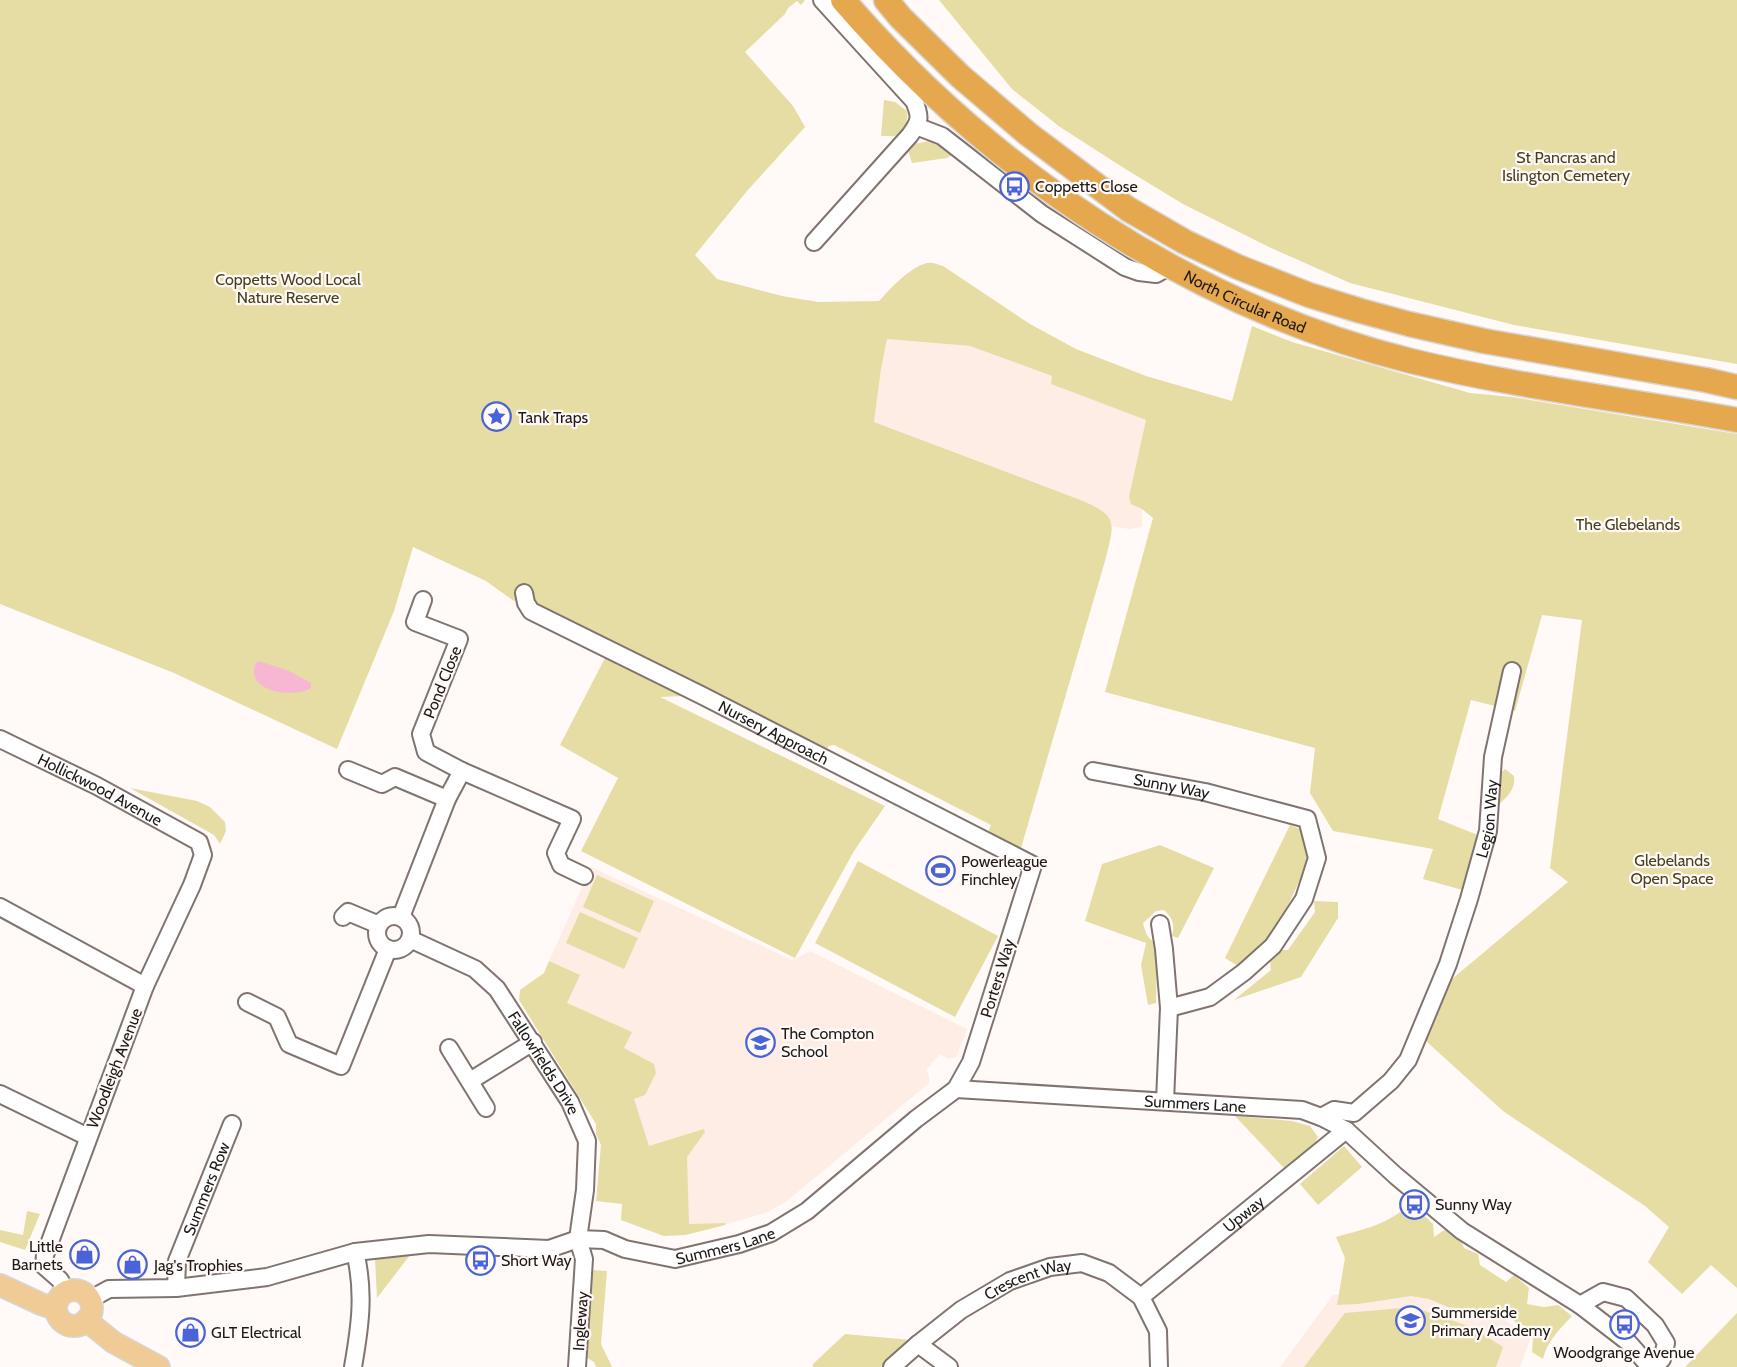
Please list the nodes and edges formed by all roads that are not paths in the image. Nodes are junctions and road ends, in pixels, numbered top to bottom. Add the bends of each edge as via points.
1 (822, 0) edge
2 (843, 0) edge
3 (885, 0) edge
4 (916, 126) junction
5 (814, 242) dead end
6 (1170, 266) junction
7 (1737, 387) edge
8 (1737, 420) edge
9 (524, 593) dead end
10 (423, 600) dead end
11 (1512, 671) dead end
12 (0, 739) edge
13 (348, 770) dead end
14 (462, 771) junction
15 (1093, 771) dead end
16 (447, 799) junction
17 (199, 842) joint
18 (1033, 865) joint
19 (584, 876) dead end
20 (0, 907) edge
21 (401, 917) junction
22 (343, 918) dead end
23 (1160, 924) dead end
24 (379, 925) junction
25 (410, 939) junction
26 (388, 949) junction
27 (1448, 964) joint
28 (145, 986) junction
29 (247, 1002) dead end
30 (1169, 1008) junction
31 (533, 1042) junction
32 (449, 1048) dead end
33 (470, 1081) junction
34 (956, 1089) junction
35 (0, 1095) edge
36 (1165, 1101) junction
37 (486, 1108) dead end
38 (1321, 1117) junction
39 (232, 1124) dead end
40 (1346, 1130) junction
41 (88, 1137) junction
42 (578, 1239) junction
43 (355, 1252) junction
44 (0, 1285) edge
45 (176, 1288) junction
46 (1141, 1297) junction
47 (61, 1300) junction
48 (1580, 1305) junction
49 (88, 1310) junction
50 (918, 1344) junction
51 (145, 1364) edge
52 (353, 1367) edge
53 (577, 1367) edge
54 (892, 1367) edge
55 (948, 1367) edge
56 (1159, 1367) edge
57 (1652, 1367) edge

1 - 4 street via 914,101 919,112
2 - 6 highway, North Circular Road via 910,72 969,126 1072,205
3 - 7 highway, North Circular Road via 960,76 1028,134 1128,209 1238,267 1310,295 1409,324
4 - 5 street
4 - 6 street via 942,135 1042,214 1125,267 1156,274
6 - 8 highway, North Circular Road via 1266,313 1345,342 1410,360 1540,387
9 - 18 street, Nursery Approach via 531,611
10 - 14 street, Pond Close via 415,622 459,639 421,734 422,742 426,752
11 - 27 street, Legion Way via 1493,757 1488,831
12 - 17 street, Hollickwood Avenue
13 - 16 street via 382,784 395,777
14 - 16 street
14 - 19 street via 572,819 556,854 561,865
15 - 30 street, Sunny Way via 1205,792 1307,819 1317,858 1304,899 1274,946 1210,997
16 - 21 street
17 - 28 street, Woodleigh Avenue via 203,855 192,885
18 - 34 street, Porters Way via 971,1062
20 - 28 street
21 - 24 street via 388,916
21 - 25 street via 409,924
22 - 24 street via 348,912
23 - 30 street
24 - 26 street via 379,941
25 - 26 street via 401,948
25 - 31 street, Fallowfields Drive via 475,969 497,989
26 - 29 street via 341,1066 289,1044 277,1017
27 - 38 street, Summers Lane via 1408,1060 1391,1081 1354,1113 1334,1110
28 - 41 street, Woodleigh Avenue
30 - 36 street
31 - 33 street
31 - 42 street, Fallowfields Drive via 570,1102 587,1141
32 - 33 street
33 - 37 street
34 - 36 street, Summers Lane
34 - 42 street, Summers Lane via 807,1211 771,1233 675,1259 625,1249 604,1240
35 - 41 street
36 - 38 street, Summers Lane via 1302,1110
38 - 40 street, Summers Lane
39 - 45 street, Summers Row via 177,1261
40 - 46 street, Upway
40 - 48 street, Summers Lane via 1462,1231
41 - 47 street, Woodleigh Avenue via 45,1255 44,1266 60,1280
42 - 43 street, Summers Lane via 549,1249 429,1244
42 - 53 street, Ingleway via 584,1260
43 - 45 street, Summers Lane via 267,1277
43 - 52 street via 360,1274 360,1324
44 - 47 main road via 41,1304
45 - 49 street, Summers Lane via 109,1289
46 - 50 street, Crescent Way via 1109,1272 1082,1263 1050,1267 1010,1281 961,1310
46 - 56 street, Crescent Way via 1158,1331
47 - 49 main road via 77,1290 86,1296
47 - 49 main road via 60,1320 65,1323 76,1326
48 - 57 street, Summers Lane via 1628,1342
48 - 57 street via 1603,1292 1626,1298 1655,1325 1666,1343 1662,1359
49 - 51 main road via 112,1342
50 - 54 street, Crescent Way
50 - 55 street

